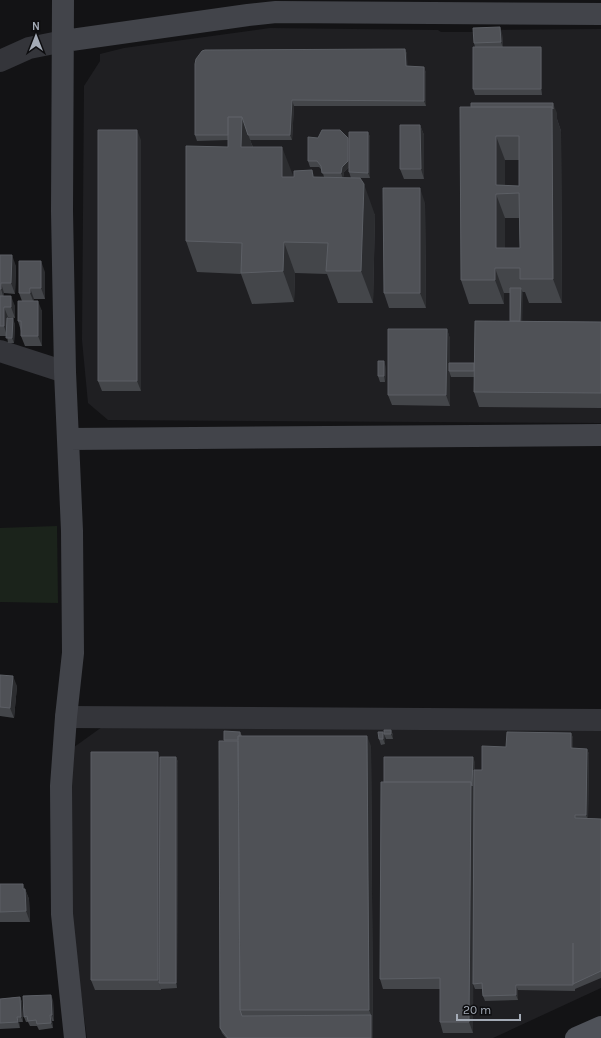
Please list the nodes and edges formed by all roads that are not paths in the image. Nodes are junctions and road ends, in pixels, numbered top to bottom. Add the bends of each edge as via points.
1 (64, 0) edge
2 (601, 14) edge
3 (64, 42) junction
4 (0, 60) edge
5 (0, 351) edge
6 (64, 372) junction
7 (601, 435) edge
8 (69, 439) junction
9 (66, 717) junction
10 (601, 720) edge
11 (601, 1027) edge
12 (75, 1038) edge
13 (576, 1038) edge

1 - 3 street
2 - 3 street via 276,12
3 - 4 street via 29,48
3 - 6 street
5 - 6 street
6 - 8 street
7 - 8 street
8 - 9 street via 73,653
9 - 10 street
9 - 12 street via 61,786 62,914
11 - 13 main road

